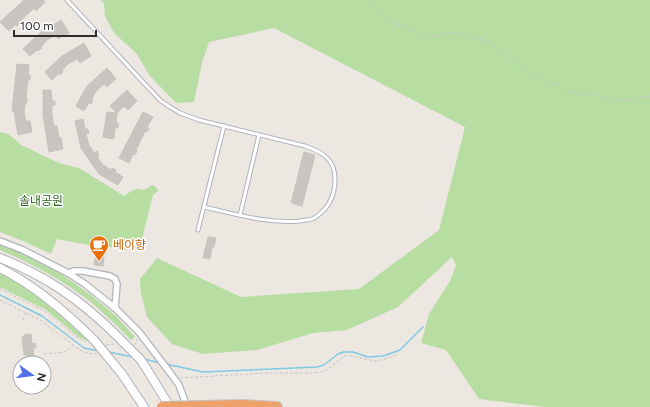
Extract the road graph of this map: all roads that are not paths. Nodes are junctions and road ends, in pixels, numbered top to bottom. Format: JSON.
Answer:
{"nodes":[{"id":1,"x":67,"y":0,"type":"edge"},
{"id":2,"x":224,"y":126,"type":"junction"},
{"id":3,"x":259,"y":135,"type":"junction"},
{"id":4,"x":204,"y":207,"type":"junction"},
{"id":5,"x":240,"y":215,"type":"junction"},
{"id":6,"x":198,"y":230,"type":"dead end"},
{"id":7,"x":0,"y":241,"type":"edge"},
{"id":8,"x":0,"y":258,"type":"edge"},
{"id":9,"x":0,"y":268,"type":"edge"},
{"id":10,"x":68,"y":274,"type":"junction"},
{"id":11,"x":115,"y":308,"type":"junction"},
{"id":12,"x":144,"y":407,"type":"edge"},
{"id":13,"x":162,"y":407,"type":"edge"},
{"id":14,"x":170,"y":407,"type":"edge"},
{"id":15,"x":187,"y":407,"type":"edge"},
{"id":16,"x":277,"y":407,"type":"edge"}],
"edges":[{"from":1,"to":2,"type":"lane"},
{"from":2,"to":3,"type":"lane"},
{"from":2,"to":4,"type":"lane"},
{"from":3,"to":5,"type":"lane"},
{"from":3,"to":5,"type":"lane"},
{"from":4,"to":5,"type":"lane"},
{"from":4,"to":6,"type":"lane"},
{"from":7,"to":10,"type":"street"},
{"from":8,"to":14,"type":"main road","bridge":true},
{"from":9,"to":12,"type":"main road","bridge":true},
{"from":10,"to":11,"type":"street"},
{"from":10,"to":11,"type":"street"},
{"from":11,"to":15,"type":"street"},
{"from":13,"to":16,"type":"highway","bridge":true}]}
